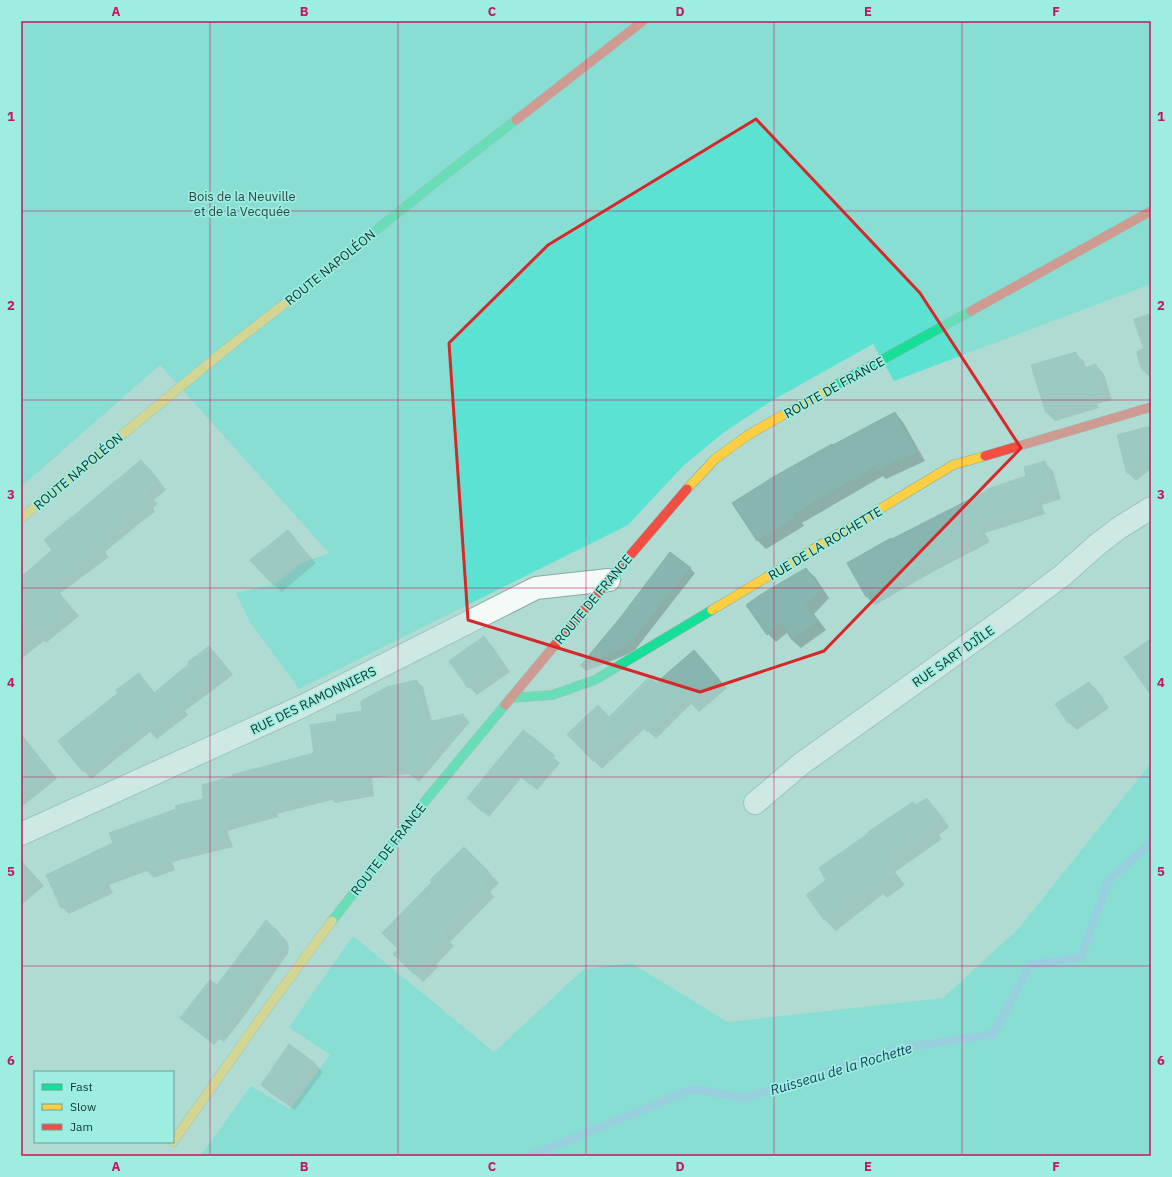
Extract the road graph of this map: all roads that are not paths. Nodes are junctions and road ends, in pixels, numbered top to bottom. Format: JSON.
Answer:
{"nodes":[{"id":1,"x":643,"y":21,"type":"edge"},
{"id":2,"x":1151,"y":211,"type":"edge"},
{"id":3,"x":1151,"y":408,"type":"edge"},
{"id":4,"x":1151,"y":508,"type":"edge"},
{"id":5,"x":21,"y":518,"type":"edge"},
{"id":6,"x":609,"y":580,"type":"junction"},
{"id":7,"x":510,"y":698,"type":"junction"},
{"id":8,"x":755,"y":803,"type":"dead end"},
{"id":9,"x":21,"y":834,"type":"edge"},
{"id":10,"x":174,"y":1141,"type":"edge"},
{"id":11,"x":172,"y":1143,"type":"edge"},
{"id":12,"x":166,"y":1151,"type":"dead end"}],
"edges":[{"from":1,"to":5,"type":"street","name":"ROUTE NAPOLÉON"},
{"from":2,"to":6,"type":"street","name":"ROUTE DE FRANCE"},
{"from":3,"to":7,"type":"street","name":"RUE DE LA ROCHETTE"},
{"from":4,"to":8,"type":"street","name":"RUE SART DJÎLE"},
{"from":6,"to":7,"type":"street","name":"ROUTE DE FRANCE"},
{"from":6,"to":9,"type":"street","name":"RUE DES RAMONNIERS"},
{"from":7,"to":10,"type":"street","name":"ROUTE DE FRANCE"},
{"from":11,"to":12,"type":"street","name":"ROUTE DE FRANCE"}]}
